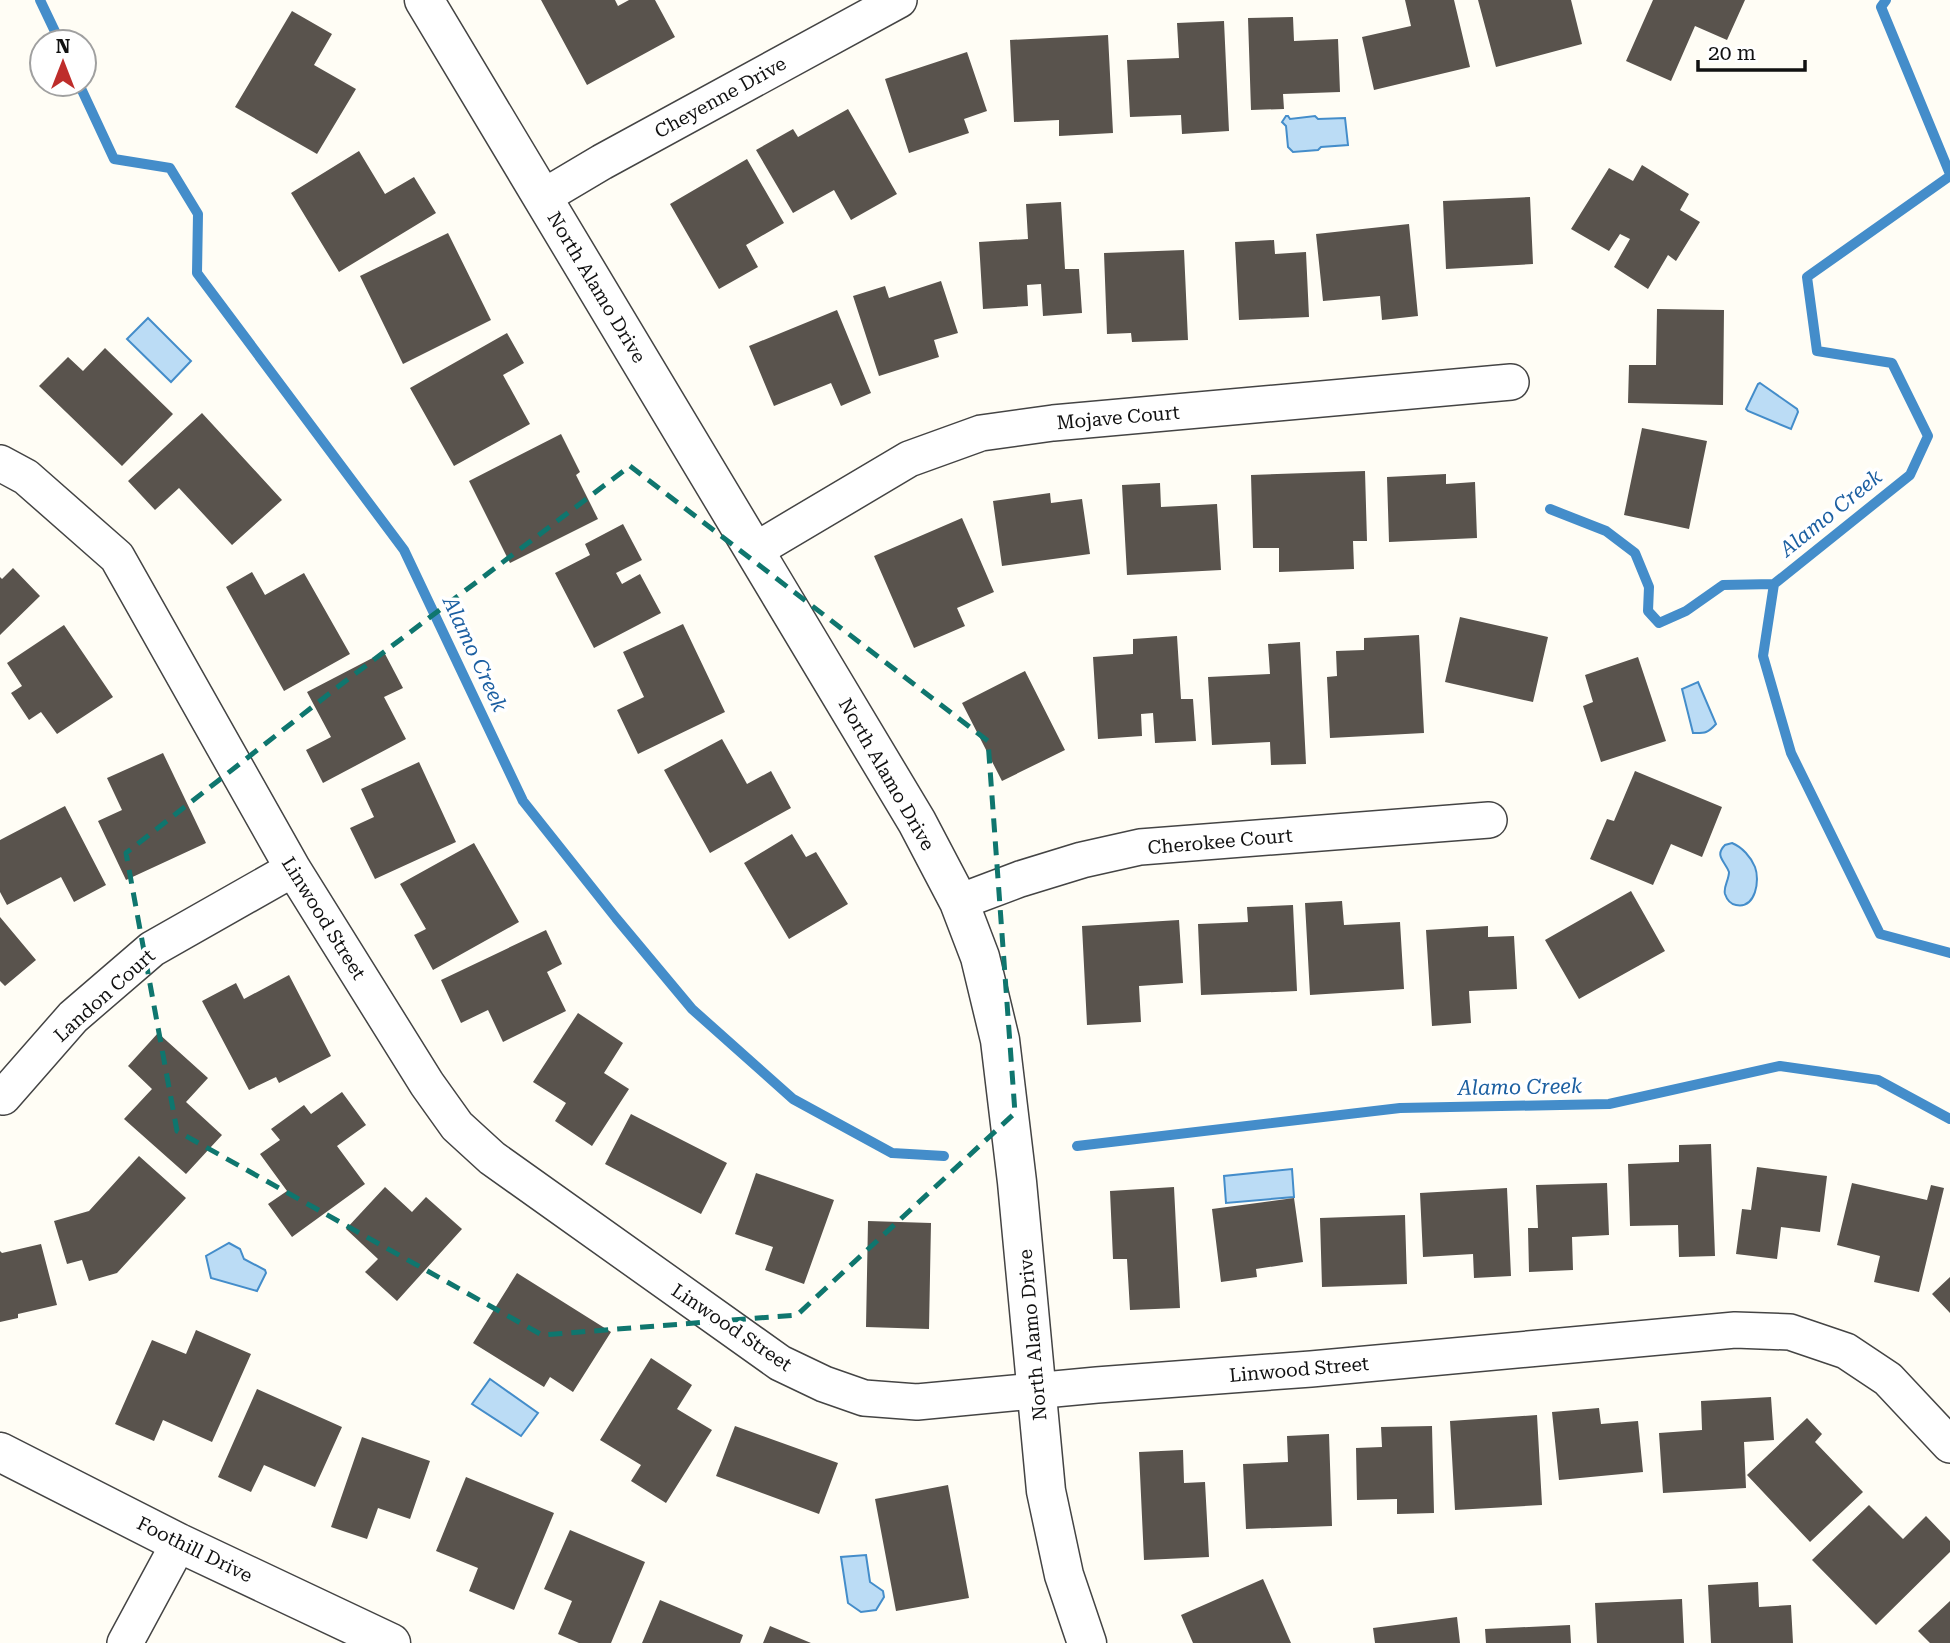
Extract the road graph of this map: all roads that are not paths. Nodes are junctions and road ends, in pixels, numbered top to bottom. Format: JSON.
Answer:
{"nodes":[{"id":1,"x":424,"y":0,"type":"edge"},
{"id":2,"x":899,"y":0,"type":"edge"},
{"id":3,"x":543,"y":197,"type":"junction"},
{"id":4,"x":1511,"y":382,"type":"dead end"},
{"id":5,"x":0,"y":463,"type":"edge"},
{"id":6,"x":754,"y":551,"type":"junction"},
{"id":7,"x":1489,"y":820,"type":"dead end"},
{"id":8,"x":293,"y":869,"type":"junction"},
{"id":9,"x":959,"y":902,"type":"junction"},
{"id":10,"x":3,"y":1097,"type":"dead end"},
{"id":11,"x":1037,"y":1391,"type":"junction"},
{"id":12,"x":1950,"y":1444,"type":"edge"},
{"id":13,"x":0,"y":1452,"type":"edge"},
{"id":14,"x":179,"y":1543,"type":"junction"},
{"id":15,"x":125,"y":1643,"type":"edge"},
{"id":16,"x":391,"y":1643,"type":"edge"},
{"id":17,"x":1087,"y":1643,"type":"edge"}],
"edges":[{"from":1,"to":3,"type":"street","name":"North Alamo Drive"},
{"from":2,"to":3,"type":"street","name":"Cheyenne Drive"},
{"from":3,"to":6,"type":"street","name":"North Alamo Drive"},
{"from":4,"to":6,"type":"street","name":"Mojave Court"},
{"from":5,"to":8,"type":"street","name":"Linwood Street"},
{"from":6,"to":9,"type":"street","name":"North Alamo Drive"},
{"from":7,"to":9,"type":"street","name":"Cherokee Court"},
{"from":8,"to":10,"type":"street","name":"Landon Court"},
{"from":8,"to":11,"type":"street","name":"Linwood Street"},
{"from":9,"to":11,"type":"street","name":"North Alamo Drive"},
{"from":11,"to":12,"type":"street","name":"Linwood Street"},
{"from":11,"to":17,"type":"street","name":"North Alamo Drive"},
{"from":13,"to":14,"type":"street","name":"Foothill Drive"},
{"from":14,"to":15,"type":"street"},
{"from":14,"to":16,"type":"street","name":"Foothill Drive"}]}
